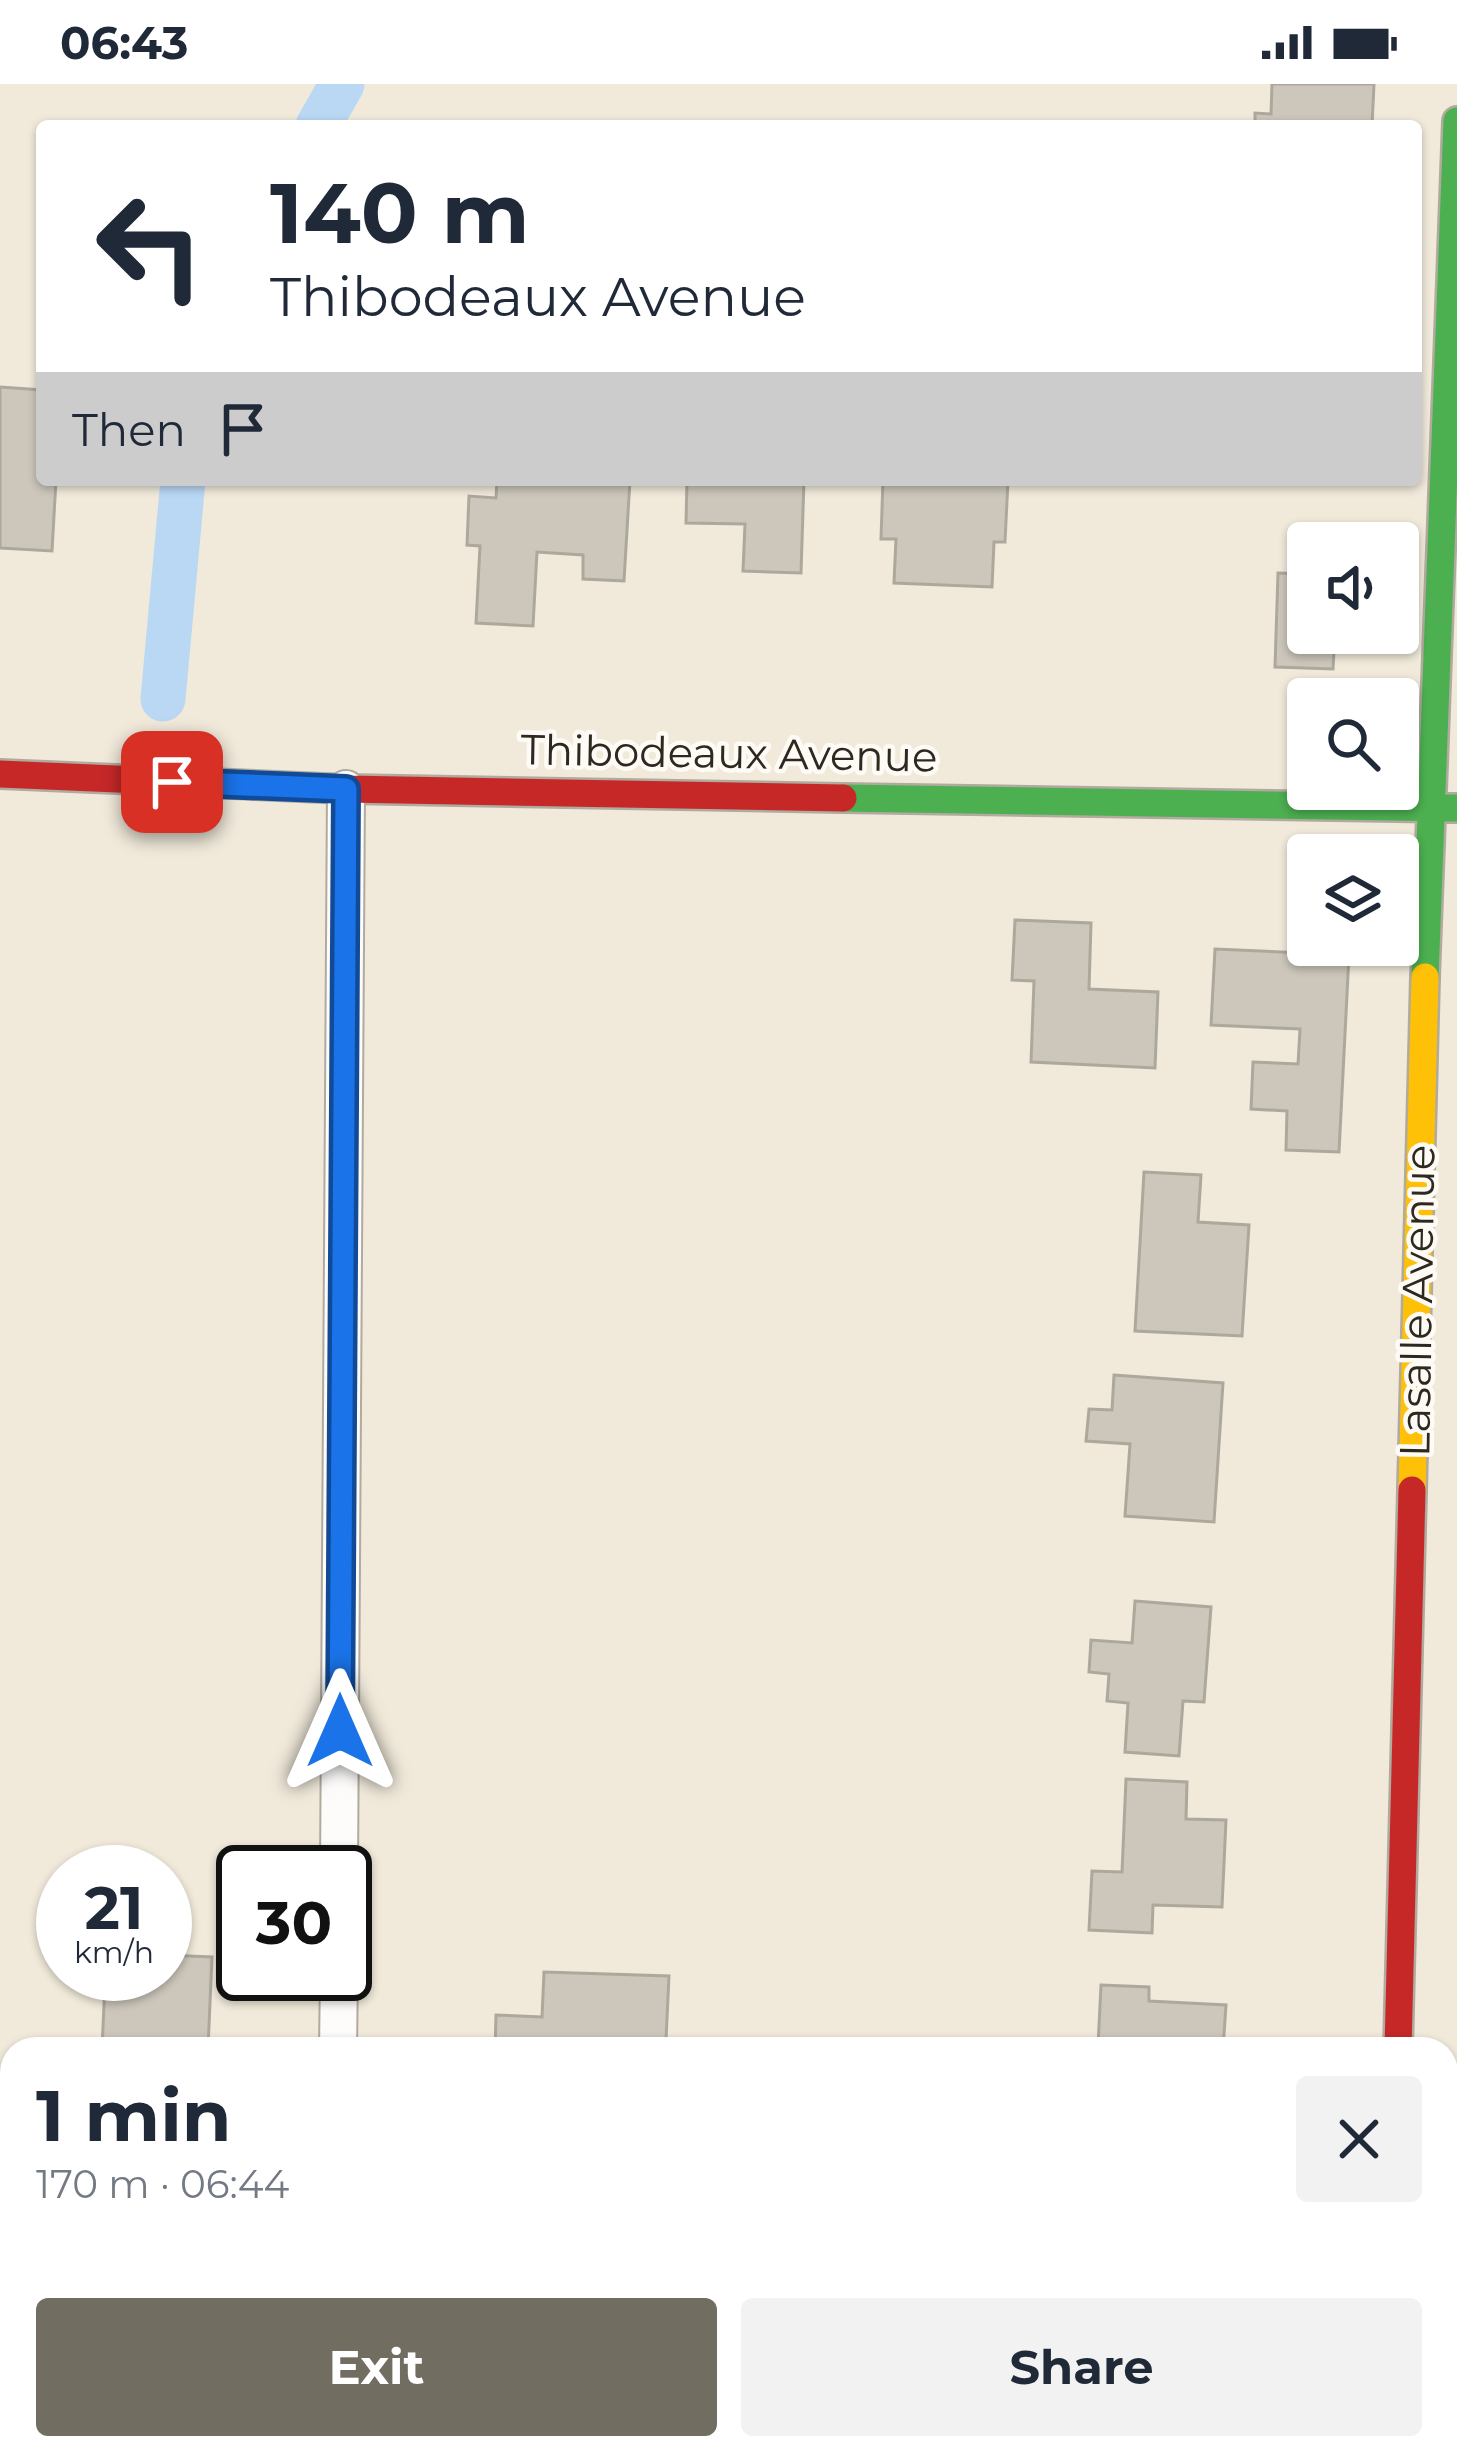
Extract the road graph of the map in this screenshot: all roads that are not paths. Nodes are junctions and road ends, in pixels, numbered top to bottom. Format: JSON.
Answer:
{"nodes":[{"id":1,"x":1457,"y":121,"type":"edge"},
{"id":2,"x":0,"y":774,"type":"edge"},
{"id":3,"x":346,"y":789,"type":"junction"},
{"id":4,"x":1443,"y":807,"type":"edge"},
{"id":5,"x":339,"y":1845,"type":"edge"},
{"id":6,"x":338,"y":2001,"type":"edge"},
{"id":7,"x":338,"y":2037,"type":"edge"},
{"id":8,"x":1398,"y":2037,"type":"edge"}],
"edges":[{"from":1,"to":4,"type":"street","name":"Lasalle Avenue"},
{"from":2,"to":3,"type":"street","name":"Thibodeaux Avenue"},
{"from":3,"to":4,"type":"street","name":"Thibodeaux Avenue"},
{"from":3,"to":5,"type":"street"},
{"from":4,"to":8,"type":"street","name":"Lasalle Avenue"},
{"from":6,"to":7,"type":"street"}]}
